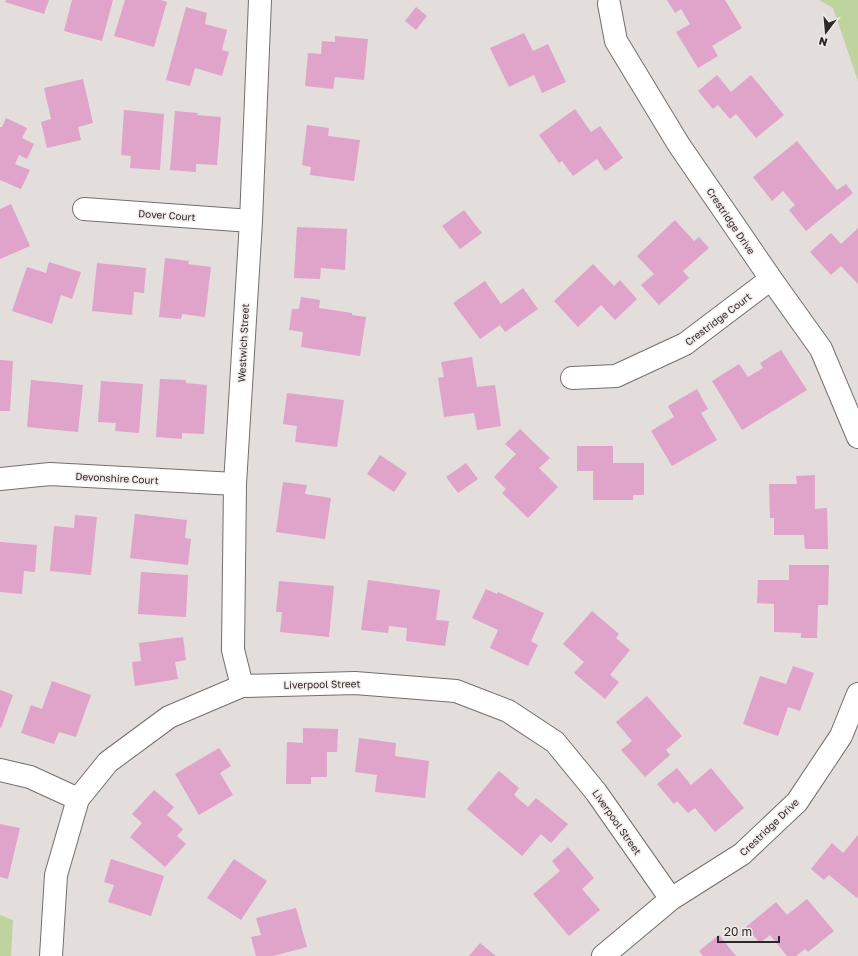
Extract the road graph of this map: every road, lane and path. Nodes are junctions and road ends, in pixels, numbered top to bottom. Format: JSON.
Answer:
{"nodes":[{"id":1,"x":260,"y":0,"type":"edge"},
{"id":2,"x":609,"y":4,"type":"dead end"},
{"id":3,"x":84,"y":209,"type":"dead end"},
{"id":4,"x":251,"y":221,"type":"junction"},
{"id":5,"x":771,"y":279,"type":"junction"},
{"id":6,"x":572,"y":378,"type":"dead end"},
{"id":7,"x":858,"y":436,"type":"edge"},
{"id":8,"x":0,"y":479,"type":"edge"},
{"id":9,"x":235,"y":484,"type":"junction"},
{"id":10,"x":242,"y":686,"type":"junction"},
{"id":11,"x":858,"y":694,"type":"edge"},
{"id":12,"x":0,"y":770,"type":"edge"},
{"id":13,"x":78,"y":799,"type":"junction"},
{"id":14,"x":671,"y":900,"type":"junction"},
{"id":15,"x":56,"y":956,"type":"edge"},
{"id":16,"x":603,"y":956,"type":"edge"}],
"edges":[{"from":1,"to":4,"type":"street","name":"Westwich Street"},
{"from":2,"to":5,"type":"street","name":"Crestridge Drive"},
{"from":3,"to":4,"type":"street","name":"Dover Court"},
{"from":4,"to":9,"type":"street","name":"Westwich Street"},
{"from":5,"to":6,"type":"street","name":"Crestridge Court"},
{"from":5,"to":7,"type":"street","name":"Crestridge Drive"},
{"from":8,"to":9,"type":"street","name":"Devonshire Court"},
{"from":9,"to":10,"type":"street","name":"Westwich Street"},
{"from":10,"to":13,"type":"street","name":"Liverpool Street"},
{"from":10,"to":14,"type":"street","name":"Liverpool Street"},
{"from":11,"to":14,"type":"street","name":"Crestridge Drive"},
{"from":12,"to":13,"type":"street"},
{"from":13,"to":15,"type":"street","name":"Liverpool Street"},
{"from":14,"to":16,"type":"street","name":"Crestridge Drive"}]}
